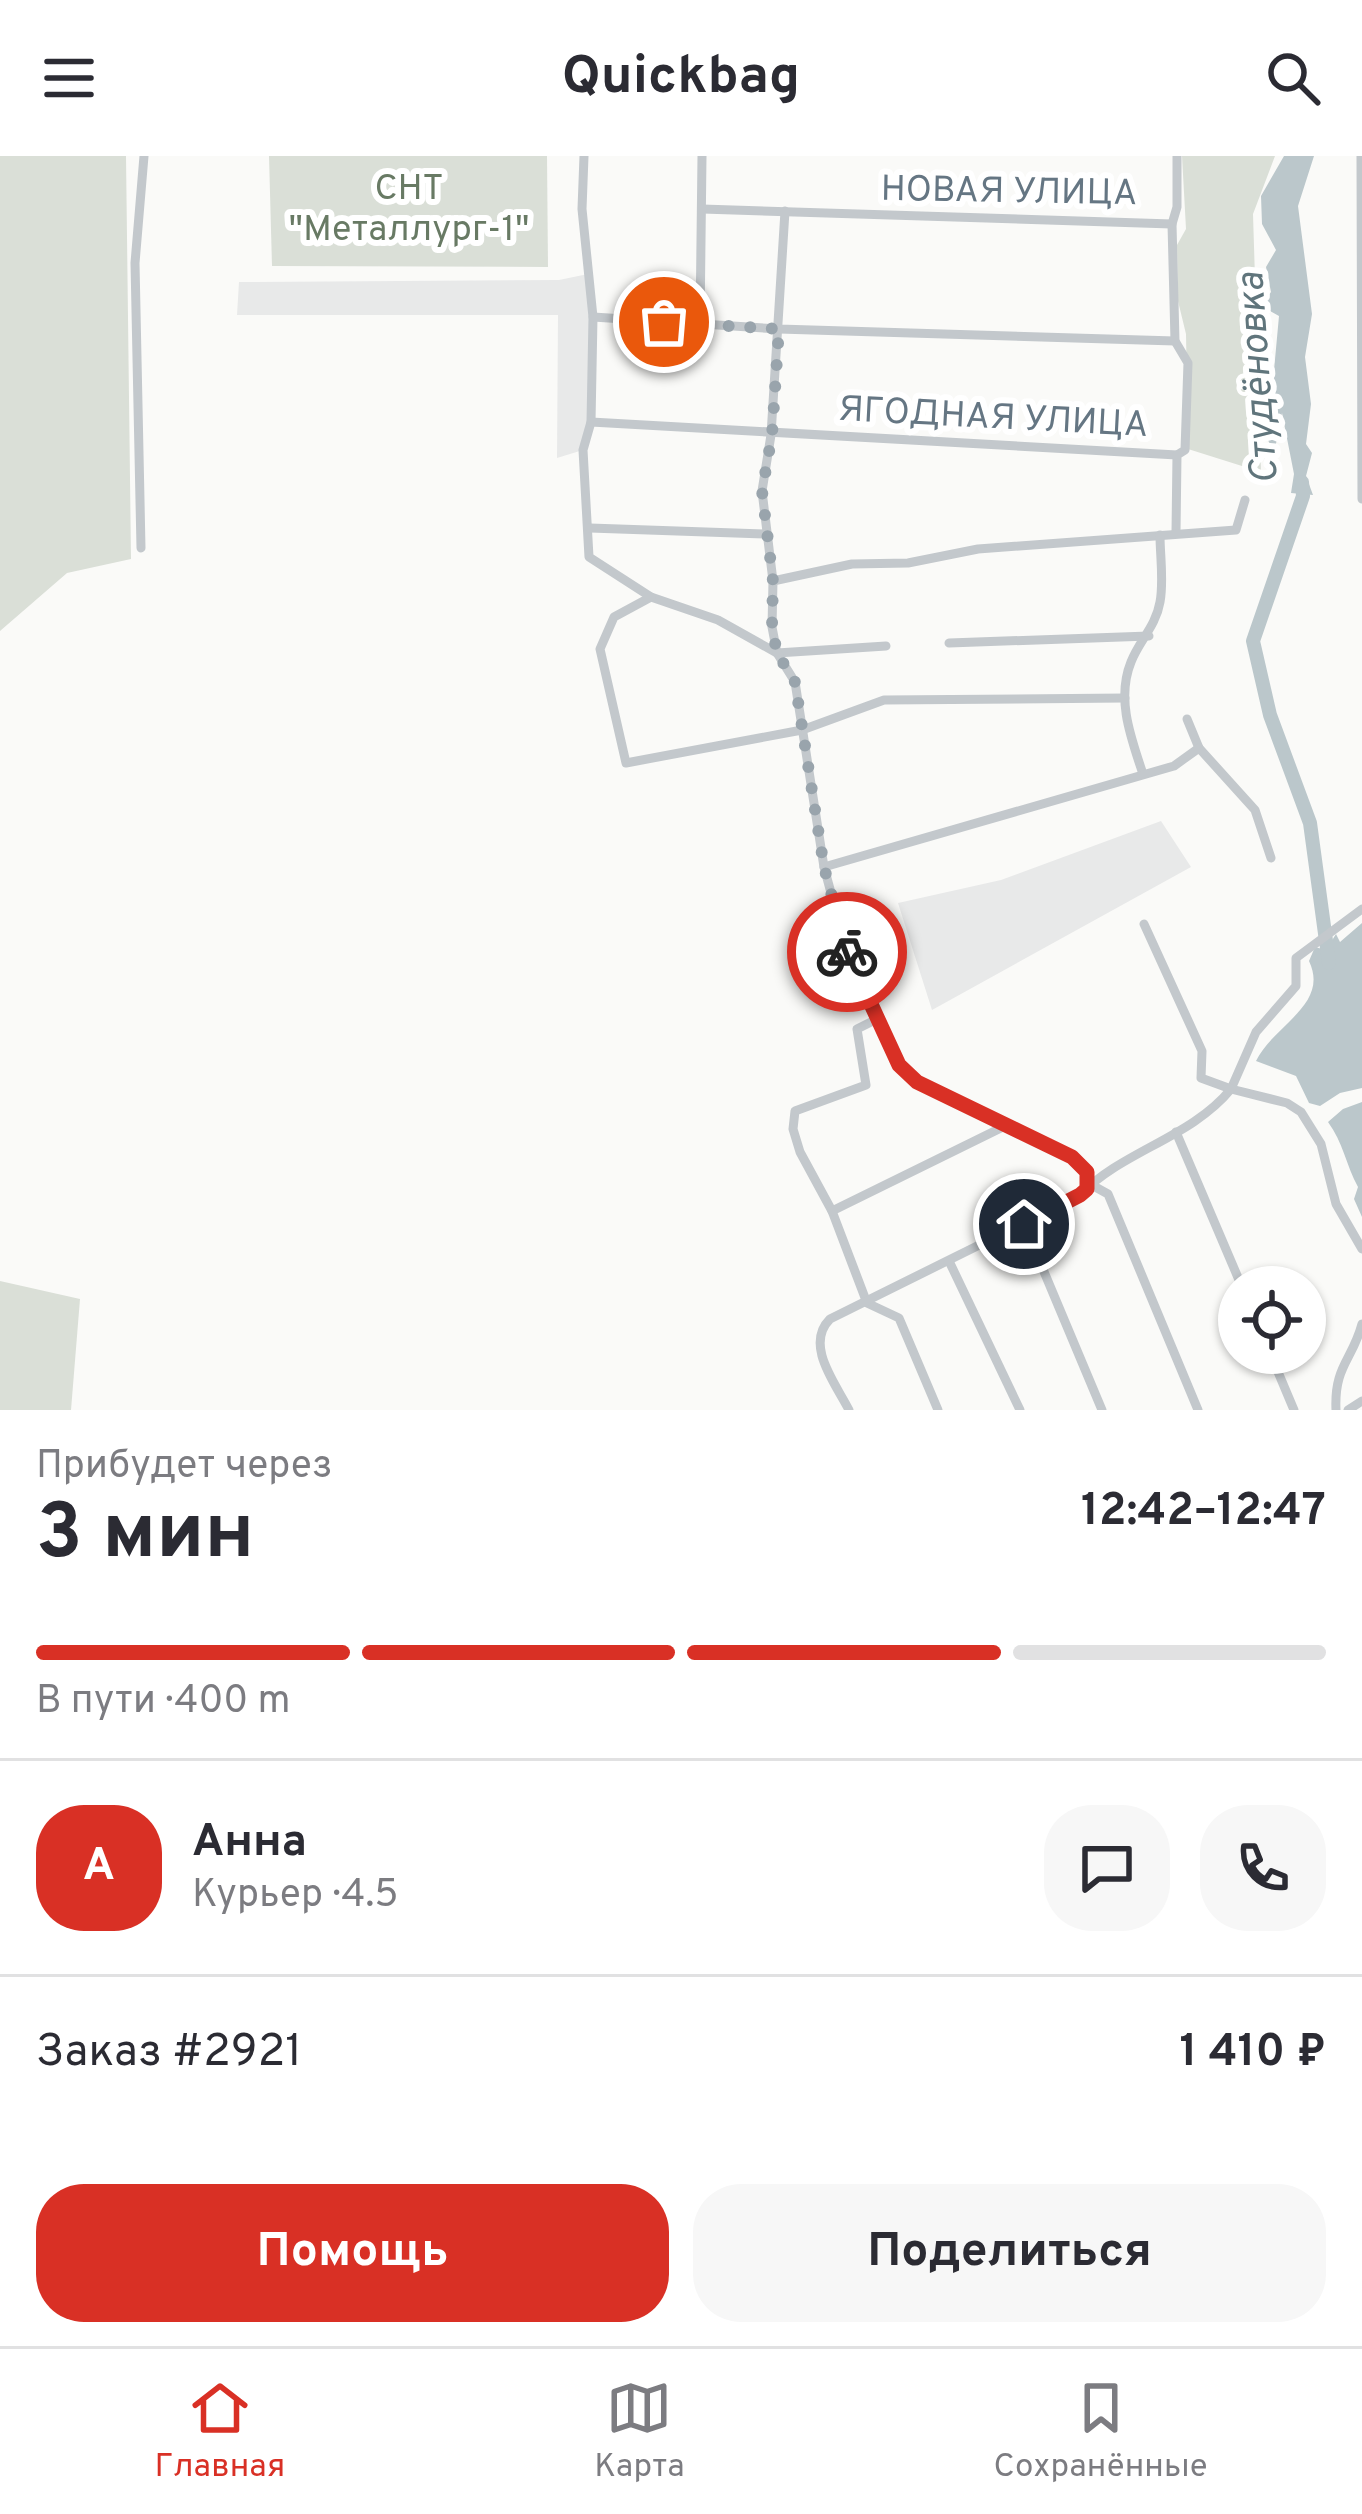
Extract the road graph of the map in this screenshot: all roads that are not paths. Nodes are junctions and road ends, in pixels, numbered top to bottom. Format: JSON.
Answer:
{"nodes":[{"id":1,"x":144,"y":156,"type":"edge"},
{"id":2,"x":584,"y":156,"type":"edge"},
{"id":3,"x":702,"y":156,"type":"edge"},
{"id":4,"x":1177,"y":156,"type":"edge"},
{"id":5,"x":1361,"y":156,"type":"edge"},
{"id":6,"x":702,"y":208,"type":"junction"},
{"id":7,"x":784,"y":211,"type":"junction"},
{"id":8,"x":1172,"y":224,"type":"junction"},
{"id":9,"x":1361,"y":229,"type":"edge"},
{"id":10,"x":593,"y":317,"type":"junction"},
{"id":11,"x":700,"y":326,"type":"junction"},
{"id":12,"x":779,"y":329,"type":"junction"},
{"id":13,"x":1175,"y":341,"type":"junction"},
{"id":14,"x":591,"y":422,"type":"junction"},
{"id":15,"x":772,"y":435,"type":"junction"},
{"id":16,"x":1177,"y":455,"type":"junction"},
{"id":17,"x":1362,"y":499,"type":"edge"},
{"id":18,"x":1245,"y":500,"type":"dead end"},
{"id":19,"x":590,"y":528,"type":"junction"},
{"id":20,"x":1176,"y":532,"type":"junction"},
{"id":21,"x":764,"y":534,"type":"junction"},
{"id":22,"x":1160,"y":535,"type":"junction"},
{"id":23,"x":141,"y":548,"type":"dead end"},
{"id":24,"x":773,"y":581,"type":"junction"},
{"id":25,"x":651,"y":597,"type":"junction"},
{"id":26,"x":1149,"y":636,"type":"junction"},
{"id":27,"x":949,"y":643,"type":"dead end"},
{"id":28,"x":886,"y":646,"type":"dead end"},
{"id":29,"x":777,"y":653,"type":"junction"},
{"id":30,"x":1125,"y":698,"type":"junction"},
{"id":31,"x":1187,"y":718,"type":"dead end"},
{"id":32,"x":802,"y":730,"type":"junction"},
{"id":33,"x":1199,"y":748,"type":"junction"},
{"id":34,"x":1143,"y":774,"type":"junction"},
{"id":35,"x":1271,"y":858,"type":"dead end"},
{"id":36,"x":824,"y":867,"type":"junction"},
{"id":37,"x":1362,"y":909,"type":"edge"},
{"id":38,"x":1144,"y":925,"type":"dead end"},
{"id":39,"x":875,"y":1019,"type":"junction"},
{"id":40,"x":1231,"y":1089,"type":"junction"},
{"id":41,"x":1007,"y":1125,"type":"junction"},
{"id":42,"x":1176,"y":1132,"type":"junction"},
{"id":43,"x":1088,"y":1183,"type":"junction"},
{"id":44,"x":832,"y":1210,"type":"junction"},
{"id":45,"x":1024,"y":1224,"type":"junction"},
{"id":46,"x":1362,"y":1249,"type":"edge"},
{"id":47,"x":950,"y":1261,"type":"junction"},
{"id":48,"x":1233,"y":1266,"type":"edge"},
{"id":49,"x":867,"y":1303,"type":"junction"},
{"id":50,"x":1362,"y":1324,"type":"edge"},
{"id":51,"x":1279,"y":1374,"type":"edge"},
{"id":52,"x":1362,"y":1401,"type":"edge"},
{"id":53,"x":850,"y":1410,"type":"edge"},
{"id":54,"x":938,"y":1410,"type":"edge"},
{"id":55,"x":1020,"y":1410,"type":"edge"},
{"id":56,"x":1102,"y":1410,"type":"edge"},
{"id":57,"x":1198,"y":1410,"type":"edge"},
{"id":58,"x":1294,"y":1410,"type":"edge"},
{"id":59,"x":1336,"y":1410,"type":"edge"},
{"id":60,"x":1348,"y":1410,"type":"edge"}],
"edges":[{"from":1,"to":23,"type":"street"},
{"from":2,"to":10,"type":"street"},
{"from":3,"to":6,"type":"street"},
{"from":4,"to":8,"type":"street"},
{"from":5,"to":9,"type":"street"},
{"from":6,"to":7,"type":"street","name":"НОВАЯ УЛИЦА"},
{"from":6,"to":11,"type":"street"},
{"from":7,"to":8,"type":"street","name":"НОВАЯ УЛИЦА"},
{"from":7,"to":12,"type":"street"},
{"from":8,"to":13,"type":"street"},
{"from":9,"to":17,"type":"street"},
{"from":10,"to":11,"type":"street"},
{"from":10,"to":14,"type":"street"},
{"from":11,"to":12,"type":"street"},
{"from":12,"to":13,"type":"street"},
{"from":12,"to":15,"type":"street"},
{"from":13,"to":16,"type":"street"},
{"from":14,"to":15,"type":"street","name":"ЯГОДНАЯ УЛИЦА"},
{"from":14,"to":19,"type":"street"},
{"from":15,"to":16,"type":"street","name":"ЯГОДНАЯ УЛИЦА"},
{"from":15,"to":21,"type":"street"},
{"from":16,"to":20,"type":"street"},
{"from":18,"to":20,"type":"street"},
{"from":19,"to":21,"type":"street"},
{"from":19,"to":25,"type":"street"},
{"from":20,"to":22,"type":"street"},
{"from":21,"to":24,"type":"street"},
{"from":22,"to":24,"type":"street"},
{"from":22,"to":26,"type":"street"},
{"from":24,"to":29,"type":"street"},
{"from":25,"to":29,"type":"street"},
{"from":25,"to":32,"type":"street"},
{"from":26,"to":27,"type":"street"},
{"from":26,"to":30,"type":"street"},
{"from":28,"to":29,"type":"street"},
{"from":29,"to":32,"type":"street"},
{"from":30,"to":32,"type":"street"},
{"from":30,"to":34,"type":"street"},
{"from":31,"to":33,"type":"street"},
{"from":32,"to":36,"type":"street"},
{"from":33,"to":34,"type":"street"},
{"from":33,"to":35,"type":"street"},
{"from":34,"to":36,"type":"street"},
{"from":36,"to":39,"type":"street"},
{"from":37,"to":40,"type":"street"},
{"from":38,"to":40,"type":"street"},
{"from":39,"to":41,"type":"street"},
{"from":39,"to":44,"type":"street"},
{"from":40,"to":42,"type":"street"},
{"from":40,"to":46,"type":"street"},
{"from":41,"to":43,"type":"street"},
{"from":41,"to":44,"type":"street"},
{"from":42,"to":43,"type":"street"},
{"from":42,"to":48,"type":"street"},
{"from":43,"to":45,"type":"street"},
{"from":43,"to":57,"type":"street"},
{"from":44,"to":49,"type":"street"},
{"from":45,"to":47,"type":"street"},
{"from":45,"to":56,"type":"street"},
{"from":47,"to":49,"type":"street"},
{"from":47,"to":55,"type":"street"},
{"from":49,"to":53,"type":"street"},
{"from":49,"to":54,"type":"street"},
{"from":50,"to":59,"type":"street"},
{"from":51,"to":58,"type":"street"},
{"from":52,"to":60,"type":"street"}]}
